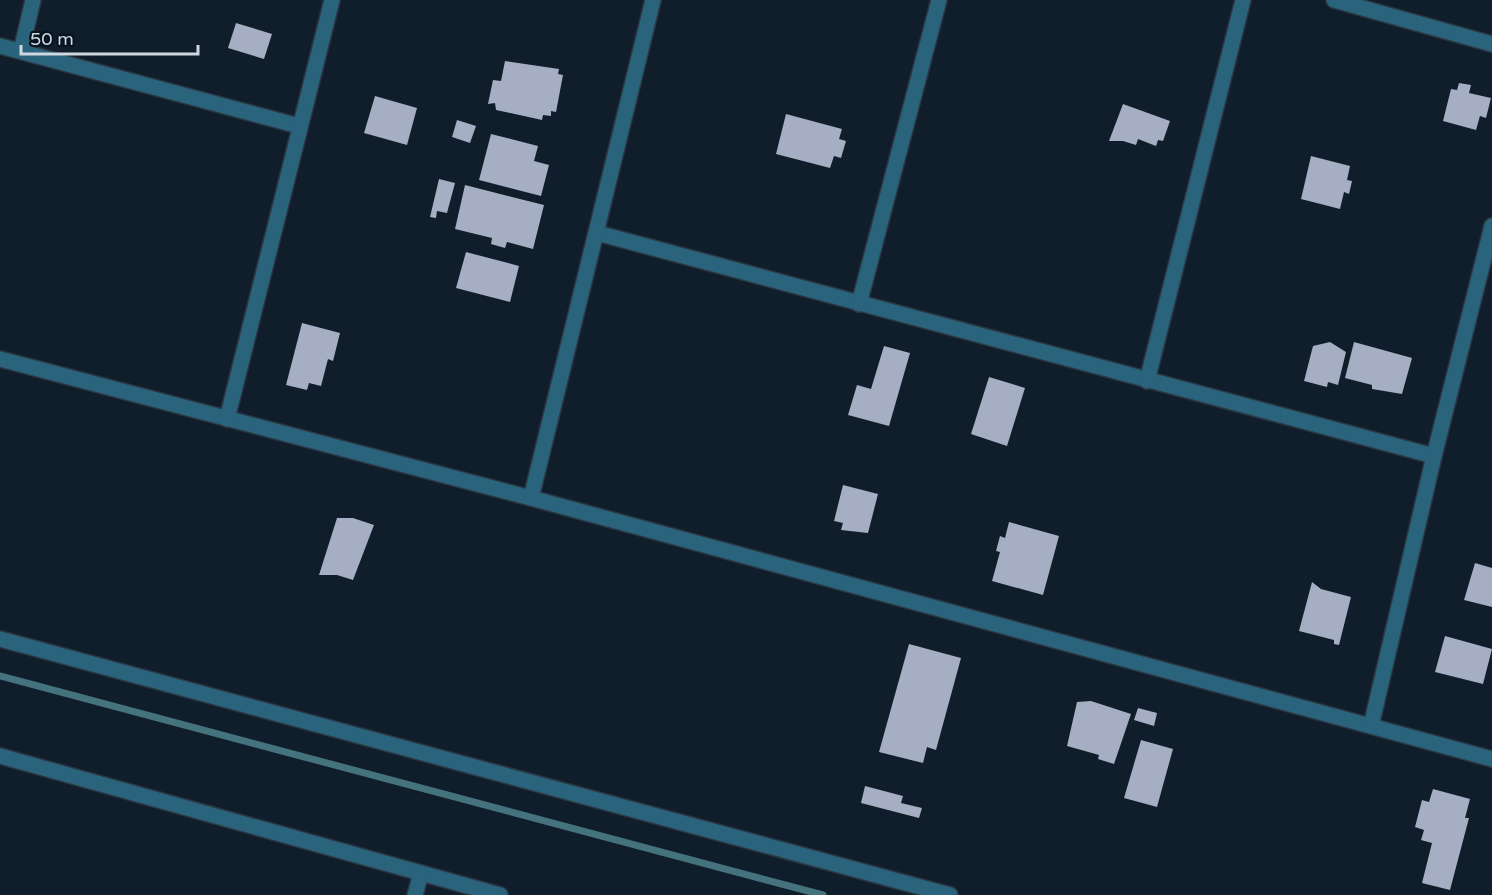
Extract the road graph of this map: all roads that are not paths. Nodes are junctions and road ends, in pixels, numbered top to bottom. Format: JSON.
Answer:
{"nodes":[{"id":1,"x":33,"y":0,"type":"edge"},
{"id":2,"x":332,"y":0,"type":"edge"},
{"id":3,"x":653,"y":0,"type":"edge"},
{"id":4,"x":939,"y":0,"type":"edge"},
{"id":5,"x":1243,"y":0,"type":"edge"},
{"id":6,"x":1334,"y":0,"type":"edge"},
{"id":7,"x":1492,"y":44,"type":"edge"},
{"id":8,"x":0,"y":45,"type":"edge"},
{"id":9,"x":21,"y":51,"type":"junction"},
{"id":10,"x":299,"y":126,"type":"junction"},
{"id":11,"x":1492,"y":226,"type":"edge"},
{"id":12,"x":597,"y":233,"type":"junction"},
{"id":13,"x":859,"y":304,"type":"junction"},
{"id":14,"x":0,"y":359,"type":"edge"},
{"id":15,"x":1147,"y":381,"type":"junction"},
{"id":16,"x":227,"y":419,"type":"junction"},
{"id":17,"x":1434,"y":456,"type":"junction"},
{"id":18,"x":531,"y":498,"type":"junction"},
{"id":19,"x":0,"y":639,"type":"edge"},
{"id":20,"x":1371,"y":726,"type":"junction"},
{"id":21,"x":0,"y":756,"type":"edge"},
{"id":22,"x":1492,"y":759,"type":"edge"},
{"id":23,"x":421,"y":873,"type":"junction"},
{"id":24,"x":415,"y":895,"type":"edge"},
{"id":25,"x":500,"y":895,"type":"edge"},
{"id":26,"x":950,"y":895,"type":"edge"}],
"edges":[{"from":1,"to":9,"type":"street"},
{"from":2,"to":10,"type":"street"},
{"from":3,"to":12,"type":"street"},
{"from":4,"to":13,"type":"street"},
{"from":5,"to":15,"type":"street"},
{"from":6,"to":7,"type":"street"},
{"from":8,"to":9,"type":"street"},
{"from":9,"to":10,"type":"street"},
{"from":10,"to":16,"type":"street"},
{"from":11,"to":17,"type":"street"},
{"from":12,"to":13,"type":"street"},
{"from":12,"to":18,"type":"street"},
{"from":13,"to":15,"type":"street"},
{"from":14,"to":16,"type":"street"},
{"from":15,"to":17,"type":"street"},
{"from":16,"to":18,"type":"street"},
{"from":17,"to":20,"type":"street"},
{"from":18,"to":20,"type":"street"},
{"from":19,"to":26,"type":"street"},
{"from":20,"to":22,"type":"street"},
{"from":21,"to":23,"type":"street"},
{"from":23,"to":24,"type":"street"},
{"from":23,"to":25,"type":"street"}]}
